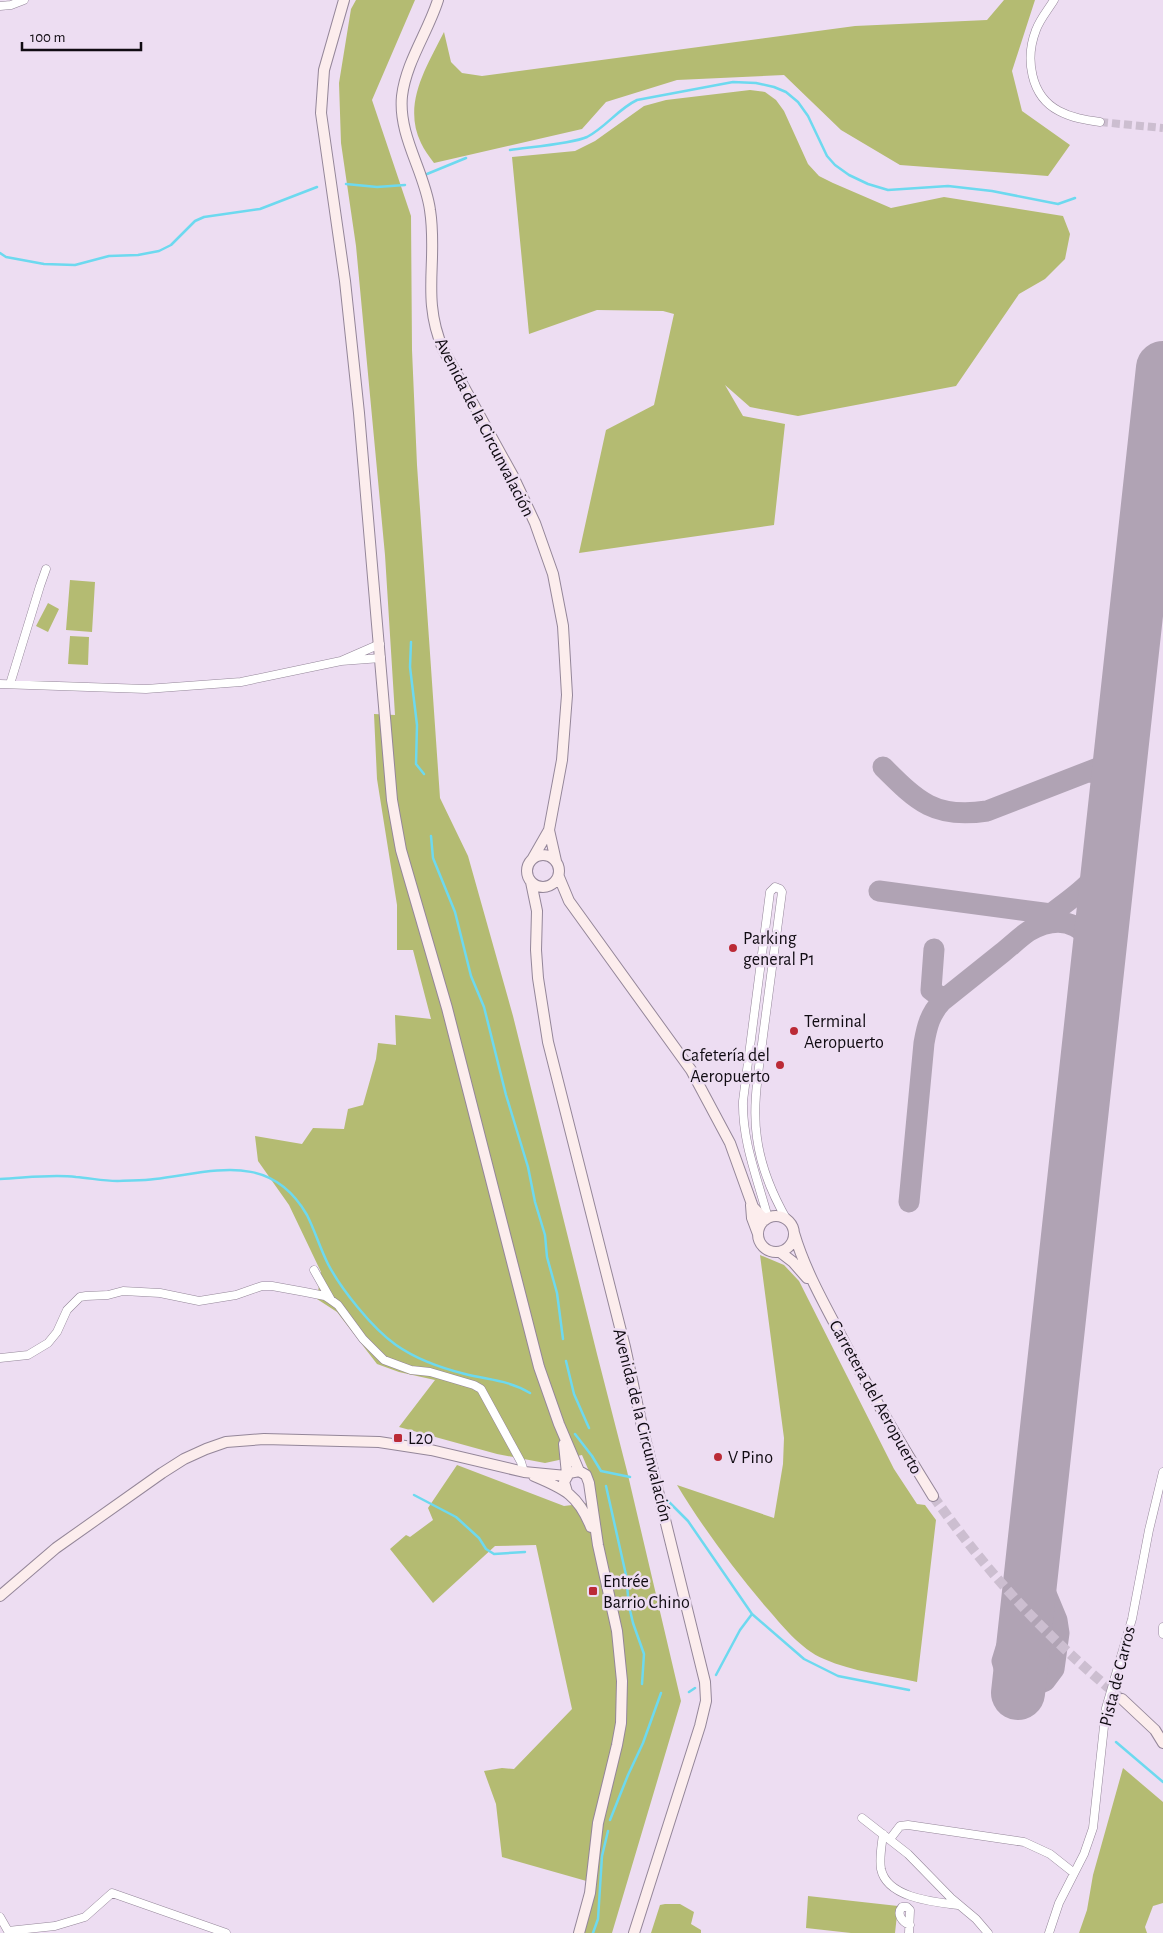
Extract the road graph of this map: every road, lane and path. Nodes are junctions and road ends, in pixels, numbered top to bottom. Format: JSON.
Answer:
{"nodes":[{"id":1,"x":24,"y":0,"type":"edge"},
{"id":2,"x":344,"y":0,"type":"edge"},
{"id":3,"x":438,"y":0,"type":"edge"},
{"id":4,"x":1054,"y":0,"type":"edge"},
{"id":5,"x":0,"y":6,"type":"edge"},
{"id":6,"x":1100,"y":122,"type":"tunnel mouth"},
{"id":7,"x":46,"y":569,"type":"dead end"},
{"id":8,"x":380,"y":644,"type":"junction"},
{"id":9,"x":381,"y":658,"type":"junction"},
{"id":10,"x":341,"y":661,"type":"junction"},
{"id":11,"x":0,"y":684,"type":"edge"},
{"id":12,"x":10,"y":684,"type":"junction"},
{"id":13,"x":549,"y":830,"type":"junction"},
{"id":14,"x":534,"y":858,"type":"junction"},
{"id":15,"x":556,"y":861,"type":"junction"},
{"id":16,"x":558,"y":877,"type":"junction"},
{"id":17,"x":531,"y":882,"type":"junction"},
{"id":18,"x":547,"y":887,"type":"junction"},
{"id":19,"x":569,"y":901,"type":"junction"},
{"id":20,"x":537,"y":911,"type":"junction"},
{"id":21,"x":763,"y":944,"type":"junction"},
{"id":22,"x":775,"y":944,"type":"junction"},
{"id":23,"x":755,"y":1008,"type":"junction"},
{"id":24,"x":766,"y":1010,"type":"junction"},
{"id":25,"x":747,"y":1070,"type":"junction"},
{"id":26,"x":759,"y":1072,"type":"junction"},
{"id":27,"x":751,"y":1201,"type":"junction"},
{"id":28,"x":766,"y":1219,"type":"junction"},
{"id":29,"x":787,"y":1220,"type":"junction"},
{"id":30,"x":794,"y":1233,"type":"junction"},
{"id":31,"x":758,"y":1234,"type":"junction"},
{"id":32,"x":780,"y":1252,"type":"junction"},
{"id":33,"x":314,"y":1270,"type":"dead end"},
{"id":34,"x":821,"y":1297,"type":"junction"},
{"id":35,"x":331,"y":1300,"type":"junction"},
{"id":36,"x":0,"y":1358,"type":"edge"},
{"id":37,"x":560,"y":1426,"type":"junction"},
{"id":38,"x":579,"y":1471,"type":"junction"},
{"id":39,"x":524,"y":1472,"type":"junction"},
{"id":40,"x":1163,"y":1472,"type":"edge"},
{"id":41,"x":566,"y":1475,"type":"junction"},
{"id":42,"x":588,"y":1487,"type":"junction"},
{"id":43,"x":569,"y":1493,"type":"junction"},
{"id":44,"x":932,"y":1496,"type":"tunnel mouth"},
{"id":45,"x":598,"y":1545,"type":"junction"},
{"id":46,"x":0,"y":1596,"type":"edge"},
{"id":47,"x":1163,"y":1627,"type":"edge"},
{"id":48,"x":1163,"y":1634,"type":"edge"},
{"id":49,"x":1122,"y":1699,"type":"tunnel mouth"},
{"id":50,"x":1159,"y":1732,"type":"edge"},
{"id":51,"x":1163,"y":1743,"type":"edge"},
{"id":52,"x":862,"y":1818,"type":"dead end"},
{"id":53,"x":886,"y":1836,"type":"junction"},
{"id":54,"x":1074,"y":1873,"type":"junction"},
{"id":55,"x":958,"y":1905,"type":"junction"},
{"id":56,"x":0,"y":1917,"type":"edge"},
{"id":57,"x":226,"y":1933,"type":"edge"},
{"id":58,"x":579,"y":1933,"type":"edge"},
{"id":59,"x":634,"y":1933,"type":"edge"},
{"id":60,"x":988,"y":1933,"type":"edge"},
{"id":61,"x":1049,"y":1933,"type":"edge"}],
"edges":[{"from":1,"to":5,"type":"street"},
{"from":2,"to":8,"type":"main road"},
{"from":3,"to":13,"type":"main road","name":"Avenida de la Circunvalación"},
{"from":4,"to":6,"type":"street"},
{"from":7,"to":12,"type":"street"},
{"from":8,"to":9,"type":"main road"},
{"from":8,"to":10,"type":"street"},
{"from":9,"to":10,"type":"street"},
{"from":9,"to":37,"type":"main road"},
{"from":10,"to":12,"type":"street"},
{"from":11,"to":12,"type":"street"},
{"from":13,"to":14,"type":"main road"},
{"from":13,"to":15,"type":"main road"},
{"from":14,"to":15,"type":"main road"},
{"from":14,"to":17,"type":"main road"},
{"from":15,"to":16,"type":"main road"},
{"from":16,"to":18,"type":"main road"},
{"from":16,"to":19,"type":"main road"},
{"from":17,"to":18,"type":"main road"},
{"from":17,"to":20,"type":"main road"},
{"from":18,"to":19,"type":"main road"},
{"from":18,"to":20,"type":"main road"},
{"from":19,"to":27,"type":"main road"},
{"from":20,"to":59,"type":"main road","name":"Avenida de la Circunvalación"},
{"from":21,"to":22,"type":"street"},
{"from":21,"to":22,"type":"street"},
{"from":21,"to":23,"type":"street"},
{"from":22,"to":24,"type":"street"},
{"from":23,"to":24,"type":"street"},
{"from":23,"to":25,"type":"street"},
{"from":24,"to":26,"type":"street"},
{"from":25,"to":26,"type":"street"},
{"from":25,"to":28,"type":"street"},
{"from":26,"to":29,"type":"street"},
{"from":27,"to":28,"type":"main road"},
{"from":27,"to":31,"type":"main road"},
{"from":28,"to":29,"type":"main road"},
{"from":28,"to":31,"type":"main road"},
{"from":29,"to":30,"type":"main road"},
{"from":30,"to":32,"type":"main road"},
{"from":30,"to":34,"type":"main road","name":"Carretera del Aeropuerto"},
{"from":31,"to":32,"type":"main road"},
{"from":32,"to":34,"type":"main road","name":"Carretera del Aeropuerto"},
{"from":33,"to":35,"type":"street"},
{"from":34,"to":44,"type":"main road","name":"Carretera del Aeropuerto"},
{"from":35,"to":36,"type":"street"},
{"from":35,"to":39,"type":"street"},
{"from":37,"to":38,"type":"main road"},
{"from":37,"to":41,"type":"main road"},
{"from":38,"to":41,"type":"main road"},
{"from":38,"to":42,"type":"main road"},
{"from":39,"to":41,"type":"main road"},
{"from":39,"to":43,"type":"main road"},
{"from":39,"to":46,"type":"main road"},
{"from":40,"to":54,"type":"street","name":"Pista de Carros"},
{"from":41,"to":43,"type":"main road"},
{"from":42,"to":43,"type":"main road"},
{"from":42,"to":45,"type":"main road"},
{"from":43,"to":45,"type":"main road"},
{"from":45,"to":58,"type":"main road"},
{"from":47,"to":48,"type":"street"},
{"from":49,"to":50,"type":"main road"},
{"from":50,"to":51,"type":"main road"},
{"from":52,"to":53,"type":"street"},
{"from":53,"to":54,"type":"street"},
{"from":53,"to":55,"type":"street"},
{"from":53,"to":55,"type":"street"},
{"from":54,"to":61,"type":"street","name":"Pista de Carros"},
{"from":55,"to":60,"type":"street"},
{"from":56,"to":57,"type":"street"}]}
